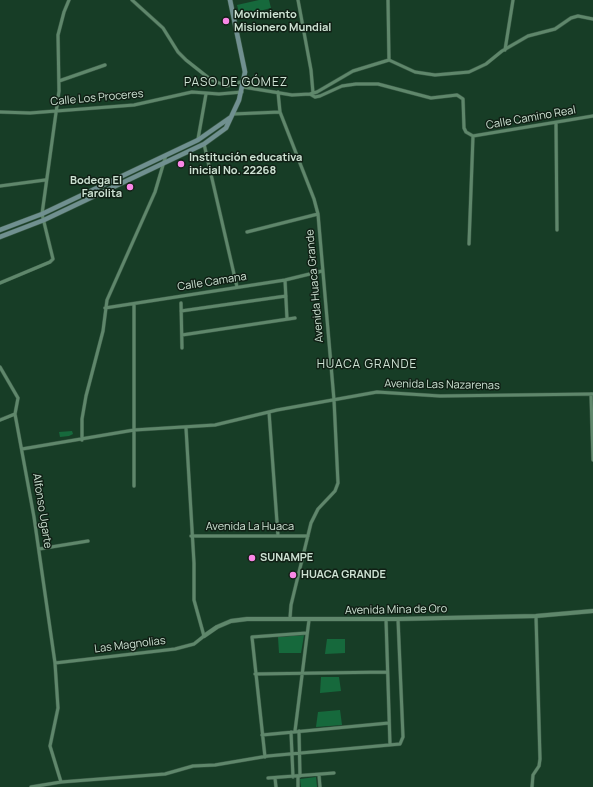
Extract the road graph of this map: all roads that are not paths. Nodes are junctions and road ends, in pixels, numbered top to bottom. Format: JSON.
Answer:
{"nodes":[{"id":1,"x":69,"y":0,"type":"edge"},
{"id":2,"x":132,"y":0,"type":"edge"},
{"id":3,"x":230,"y":0,"type":"edge"},
{"id":4,"x":298,"y":0,"type":"edge"},
{"id":5,"x":388,"y":0,"type":"edge"},
{"id":6,"x":513,"y":0,"type":"edge"},
{"id":7,"x":593,"y":19,"type":"edge"},
{"id":8,"x":505,"y":50,"type":"junction"},
{"id":9,"x":389,"y":60,"type":"junction"},
{"id":10,"x":105,"y":65,"type":"dead end"},
{"id":11,"x":59,"y":81,"type":"junction"},
{"id":12,"x":244,"y":81,"type":"junction"},
{"id":13,"x":243,"y":86,"type":"junction"},
{"id":14,"x":242,"y":92,"type":"junction"},
{"id":15,"x":278,"y":92,"type":"junction"},
{"id":16,"x":312,"y":93,"type":"junction"},
{"id":17,"x":206,"y":94,"type":"junction"},
{"id":18,"x":56,"y":111,"type":"junction"},
{"id":19,"x":0,"y":112,"type":"edge"},
{"id":20,"x":280,"y":112,"type":"junction"},
{"id":21,"x":232,"y":116,"type":"junction"},
{"id":22,"x":593,"y":116,"type":"edge"},
{"id":23,"x":556,"y":124,"type":"junction"},
{"id":24,"x":473,"y":136,"type":"junction"},
{"id":25,"x":198,"y":140,"type":"junction"},
{"id":26,"x":204,"y":144,"type":"junction"},
{"id":27,"x":166,"y":155,"type":"junction"},
{"id":28,"x":165,"y":162,"type":"junction"},
{"id":29,"x":45,"y":180,"type":"junction"},
{"id":30,"x":0,"y":186,"type":"edge"},
{"id":31,"x":42,"y":214,"type":"junction"},
{"id":32,"x":318,"y":214,"type":"junction"},
{"id":33,"x":44,"y":220,"type":"junction"},
{"id":34,"x":0,"y":230,"type":"edge"},
{"id":35,"x":557,"y":230,"type":"dead end"},
{"id":36,"x":247,"y":232,"type":"dead end"},
{"id":37,"x":0,"y":237,"type":"edge"},
{"id":38,"x":469,"y":244,"type":"dead end"},
{"id":39,"x":322,"y":270,"type":"junction"},
{"id":40,"x":285,"y":280,"type":"junction"},
{"id":41,"x":0,"y":283,"type":"edge"},
{"id":42,"x":237,"y":288,"type":"junction"},
{"id":43,"x":286,"y":296,"type":"junction"},
{"id":44,"x":181,"y":303,"type":"dead end"},
{"id":45,"x":134,"y":304,"type":"junction"},
{"id":46,"x":105,"y":308,"type":"junction"},
{"id":47,"x":181,"y":311,"type":"junction"},
{"id":48,"x":295,"y":318,"type":"dead end"},
{"id":49,"x":287,"y":319,"type":"junction"},
{"id":50,"x":182,"y":335,"type":"junction"},
{"id":51,"x":182,"y":348,"type":"dead end"},
{"id":52,"x":0,"y":367,"type":"edge"},
{"id":53,"x":592,"y":394,"type":"edge"},
{"id":54,"x":334,"y":400,"type":"junction"},
{"id":55,"x":269,"y":412,"type":"junction"},
{"id":56,"x":15,"y":414,"type":"junction"},
{"id":57,"x":0,"y":420,"type":"edge"},
{"id":58,"x":186,"y":428,"type":"junction"},
{"id":59,"x":134,"y":430,"type":"junction"},
{"id":60,"x":82,"y":440,"type":"junction"},
{"id":61,"x":22,"y":449,"type":"junction"},
{"id":62,"x":593,"y":460,"type":"edge"},
{"id":63,"x":134,"y":486,"type":"dead end"},
{"id":64,"x":191,"y":536,"type":"junction"},
{"id":65,"x":278,"y":536,"type":"junction"},
{"id":66,"x":308,"y":536,"type":"junction"},
{"id":67,"x":88,"y":541,"type":"dead end"},
{"id":68,"x":39,"y":549,"type":"junction"},
{"id":69,"x":593,"y":611,"type":"edge"},
{"id":70,"x":536,"y":616,"type":"junction"},
{"id":71,"x":290,"y":618,"type":"junction"},
{"id":72,"x":386,"y":619,"type":"junction"},
{"id":73,"x":398,"y":619,"type":"junction"},
{"id":74,"x":308,"y":620,"type":"junction"},
{"id":75,"x":307,"y":633,"type":"junction"},
{"id":76,"x":204,"y":636,"type":"junction"},
{"id":77,"x":55,"y":663,"type":"junction"},
{"id":78,"x":387,"y":672,"type":"junction"},
{"id":79,"x":256,"y":674,"type":"junction"},
{"id":80,"x":302,"y":674,"type":"junction"},
{"id":81,"x":389,"y":724,"type":"junction"},
{"id":82,"x":295,"y":731,"type":"junction"},
{"id":83,"x":262,"y":734,"type":"junction"},
{"id":84,"x":390,"y":745,"type":"junction"},
{"id":85,"x":300,"y":753,"type":"junction"},
{"id":86,"x":293,"y":754,"type":"junction"},
{"id":87,"x":265,"y":757,"type":"junction"},
{"id":88,"x":334,"y":773,"type":"dead end"},
{"id":89,"x":319,"y":775,"type":"junction"},
{"id":90,"x":299,"y":776,"type":"junction"},
{"id":91,"x":294,"y":777,"type":"junction"},
{"id":92,"x":268,"y":778,"type":"dead end"},
{"id":93,"x":275,"y":778,"type":"junction"},
{"id":94,"x":61,"y":782,"type":"junction"},
{"id":95,"x":31,"y":787,"type":"edge"},
{"id":96,"x":276,"y":787,"type":"edge"},
{"id":97,"x":298,"y":787,"type":"edge"},
{"id":98,"x":320,"y":787,"type":"edge"},
{"id":99,"x":532,"y":787,"type":"edge"}],
"edges":[{"from":1,"to":11,"type":"street"},
{"from":2,"to":12,"type":"street"},
{"from":3,"to":12,"type":"main road"},
{"from":4,"to":16,"type":"street"},
{"from":5,"to":9,"type":"street"},
{"from":6,"to":8,"type":"street"},
{"from":7,"to":8,"type":"street"},
{"from":8,"to":9,"type":"street"},
{"from":9,"to":16,"type":"street"},
{"from":10,"to":11,"type":"street"},
{"from":11,"to":18,"type":"street"},
{"from":12,"to":13,"type":"main road"},
{"from":13,"to":14,"type":"main road"},
{"from":13,"to":15,"type":"street"},
{"from":14,"to":17,"type":"street","name":"Calle Los Proceres"},
{"from":14,"to":21,"type":"main road"},
{"from":15,"to":16,"type":"street"},
{"from":15,"to":20,"type":"street","name":"Avenida Huaca Grande"},
{"from":16,"to":24,"type":"street"},
{"from":17,"to":18,"type":"street","name":"Calle Los Proceres"},
{"from":17,"to":25,"type":"street"},
{"from":18,"to":19,"type":"street","name":"Calle Los Proceres"},
{"from":18,"to":29,"type":"street"},
{"from":20,"to":21,"type":"street"},
{"from":20,"to":32,"type":"street","name":"Avenida Huaca Grande"},
{"from":21,"to":25,"type":"main road"},
{"from":21,"to":26,"type":"main road"},
{"from":22,"to":23,"type":"street","name":"Calle Camino Real"},
{"from":23,"to":24,"type":"street","name":"Calle Camino Real"},
{"from":23,"to":35,"type":"street"},
{"from":24,"to":38,"type":"street"},
{"from":25,"to":27,"type":"main road"},
{"from":26,"to":28,"type":"main road"},
{"from":26,"to":42,"type":"street"},
{"from":27,"to":28,"type":"street"},
{"from":27,"to":31,"type":"main road"},
{"from":28,"to":33,"type":"main road"},
{"from":28,"to":46,"type":"street"},
{"from":29,"to":30,"type":"street"},
{"from":29,"to":31,"type":"street"},
{"from":31,"to":33,"type":"street"},
{"from":31,"to":34,"type":"main road"},
{"from":32,"to":36,"type":"street"},
{"from":32,"to":39,"type":"street","name":"Avenida Huaca Grande"},
{"from":33,"to":37,"type":"main road"},
{"from":33,"to":41,"type":"street"},
{"from":39,"to":40,"type":"street","name":"Calle Camana"},
{"from":39,"to":54,"type":"street","name":"Avenida Huaca Grande"},
{"from":40,"to":42,"type":"street","name":"Calle Camana"},
{"from":40,"to":43,"type":"street"},
{"from":42,"to":45,"type":"street","name":"Calle Camana"},
{"from":43,"to":47,"type":"street"},
{"from":43,"to":49,"type":"street"},
{"from":44,"to":47,"type":"street"},
{"from":45,"to":46,"type":"street","name":"Calle Camana"},
{"from":45,"to":59,"type":"street"},
{"from":46,"to":60,"type":"street"},
{"from":47,"to":50,"type":"street"},
{"from":48,"to":49,"type":"street"},
{"from":49,"to":50,"type":"street"},
{"from":50,"to":51,"type":"street"},
{"from":52,"to":56,"type":"street","name":"Alfonso Ugarte"},
{"from":53,"to":54,"type":"street","name":"Avenida Las Nazarenas"},
{"from":53,"to":62,"type":"street"},
{"from":54,"to":55,"type":"street","name":"Avenida Las Nazarenas"},
{"from":54,"to":66,"type":"street","name":"Avenida Huaca Grande"},
{"from":55,"to":58,"type":"street","name":"Avenida Las Nazarenas"},
{"from":55,"to":65,"type":"street"},
{"from":56,"to":57,"type":"street"},
{"from":56,"to":61,"type":"street","name":"Alfonso Ugarte"},
{"from":58,"to":59,"type":"street","name":"Avenida Las Nazarenas"},
{"from":58,"to":64,"type":"street"},
{"from":59,"to":60,"type":"street","name":"Avenida Las Nazarenas"},
{"from":59,"to":63,"type":"street"},
{"from":60,"to":61,"type":"street","name":"Avenida Las Nazarenas"},
{"from":61,"to":68,"type":"street","name":"Alfonso Ugarte"},
{"from":64,"to":65,"type":"street","name":"Avenida La Huaca"},
{"from":64,"to":76,"type":"street"},
{"from":65,"to":66,"type":"street","name":"Avenida La Huaca"},
{"from":66,"to":71,"type":"street","name":"Avenida Huaca Grande"},
{"from":67,"to":68,"type":"street"},
{"from":68,"to":77,"type":"street","name":"Alfonso Ugarte"},
{"from":69,"to":70,"type":"street","name":"Avenida Mina de Oro"},
{"from":70,"to":73,"type":"street","name":"Avenida Mina de Oro"},
{"from":70,"to":99,"type":"street"},
{"from":71,"to":74,"type":"street","name":"Avenida Mina de Oro"},
{"from":71,"to":76,"type":"street","name":"Avenida Mina de Oro"},
{"from":72,"to":73,"type":"street","name":"Avenida Mina de Oro"},
{"from":72,"to":74,"type":"street","name":"Avenida Mina de Oro"},
{"from":72,"to":78,"type":"street"},
{"from":73,"to":84,"type":"street"},
{"from":74,"to":75,"type":"street"},
{"from":75,"to":79,"type":"street"},
{"from":75,"to":80,"type":"street"},
{"from":76,"to":77,"type":"street","name":"Las Magnolias"},
{"from":77,"to":94,"type":"street","name":"Alfonso Ugarte"},
{"from":78,"to":80,"type":"street"},
{"from":78,"to":81,"type":"street"},
{"from":79,"to":80,"type":"street"},
{"from":79,"to":83,"type":"street"},
{"from":80,"to":82,"type":"street"},
{"from":81,"to":82,"type":"street"},
{"from":81,"to":84,"type":"street"},
{"from":82,"to":83,"type":"street"},
{"from":82,"to":85,"type":"street"},
{"from":82,"to":86,"type":"street"},
{"from":83,"to":87,"type":"street"},
{"from":84,"to":85,"type":"street"},
{"from":85,"to":86,"type":"street"},
{"from":85,"to":90,"type":"street"},
{"from":86,"to":87,"type":"street"},
{"from":86,"to":91,"type":"street"},
{"from":87,"to":94,"type":"street"},
{"from":88,"to":89,"type":"street"},
{"from":89,"to":90,"type":"street"},
{"from":89,"to":98,"type":"street"},
{"from":90,"to":91,"type":"street"},
{"from":90,"to":97,"type":"street"},
{"from":91,"to":93,"type":"street"},
{"from":92,"to":93,"type":"street"},
{"from":93,"to":96,"type":"street"},
{"from":94,"to":95,"type":"street"}]}
